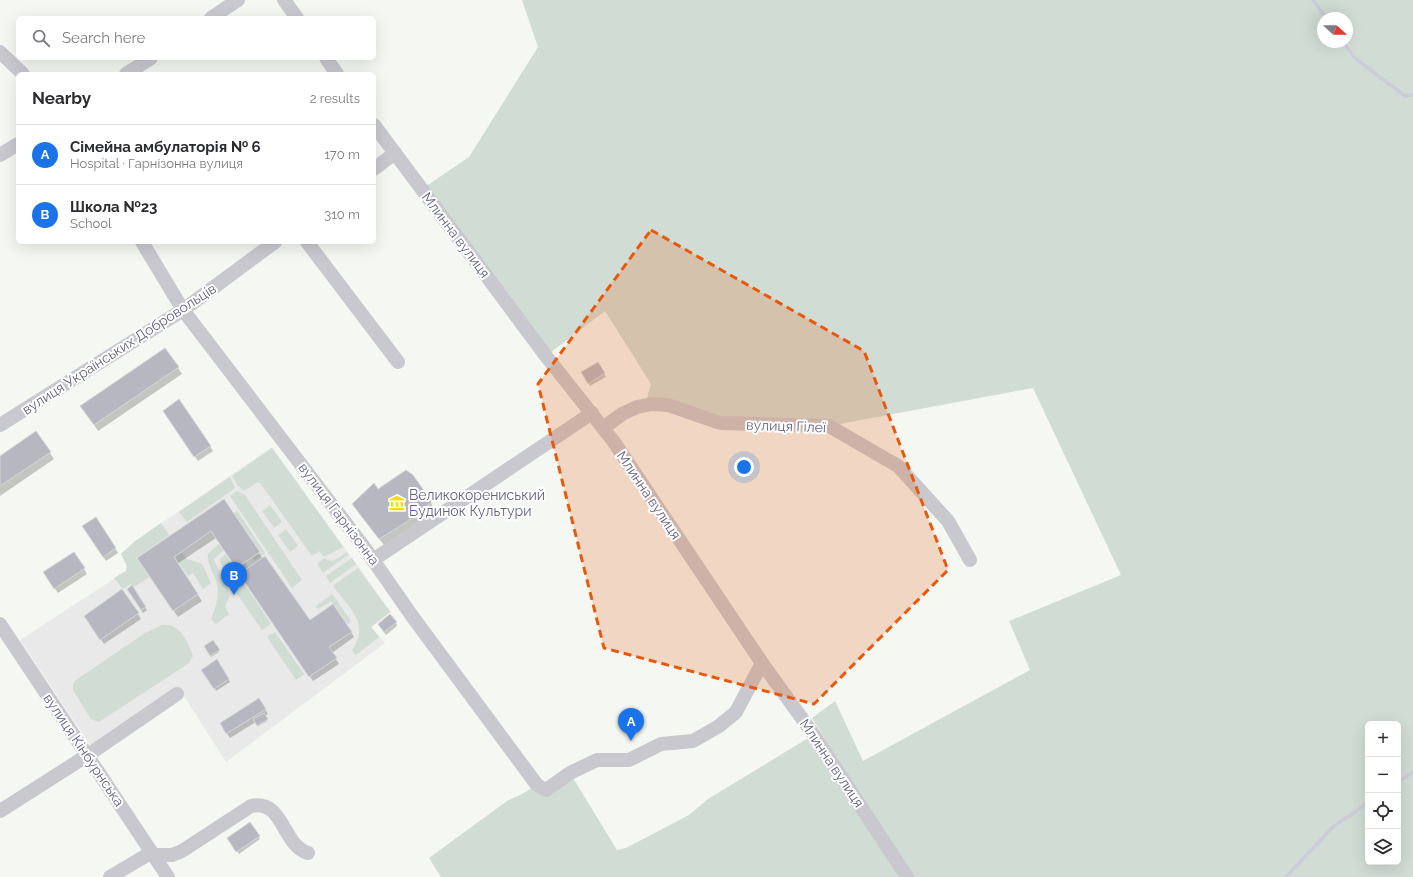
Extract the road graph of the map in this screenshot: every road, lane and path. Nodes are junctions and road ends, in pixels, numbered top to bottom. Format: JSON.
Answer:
{"nodes":[{"id":1,"x":238,"y":0,"type":"edge"},
{"id":2,"x":284,"y":0,"type":"edge"},
{"id":3,"x":214,"y":16,"type":"edge"},
{"id":4,"x":296,"y":16,"type":"edge"},
{"id":5,"x":0,"y":52,"type":"edge"},
{"id":6,"x":148,"y":60,"type":"edge"},
{"id":7,"x":327,"y":60,"type":"edge"},
{"id":8,"x":21,"y":72,"type":"edge"},
{"id":9,"x":129,"y":72,"type":"edge"},
{"id":10,"x":336,"y":72,"type":"edge"},
{"id":11,"x":376,"y":128,"type":"edge"},
{"id":12,"x":16,"y":145,"type":"edge"},
{"id":13,"x":395,"y":153,"type":"junction"},
{"id":14,"x":0,"y":155,"type":"edge"},
{"id":15,"x":376,"y":167,"type":"edge"},
{"id":16,"x":143,"y":244,"type":"edge"},
{"id":17,"x":272,"y":244,"type":"edge"},
{"id":18,"x":309,"y":244,"type":"edge"},
{"id":19,"x":183,"y":310,"type":"junction"},
{"id":20,"x":398,"y":362,"type":"dead end"},
{"id":21,"x":592,"y":413,"type":"junction"},
{"id":22,"x":0,"y":425,"type":"edge"},
{"id":23,"x":603,"y":428,"type":"junction"},
{"id":24,"x":373,"y":560,"type":"junction"},
{"id":25,"x":970,"y":560,"type":"dead end"},
{"id":26,"x":0,"y":624,"type":"edge"},
{"id":27,"x":762,"y":663,"type":"junction"},
{"id":28,"x":177,"y":694,"type":"dead end"},
{"id":29,"x":88,"y":755,"type":"junction"},
{"id":30,"x":0,"y":811,"type":"edge"},
{"id":31,"x":308,"y":853,"type":"dead end"},
{"id":32,"x":153,"y":854,"type":"junction"},
{"id":33,"x":110,"y":877,"type":"edge"},
{"id":34,"x":168,"y":877,"type":"edge"},
{"id":35,"x":907,"y":877,"type":"edge"}],
"edges":[{"from":1,"to":3,"type":"street"},
{"from":2,"to":4,"type":"street"},
{"from":5,"to":8,"type":"street"},
{"from":6,"to":9,"type":"street"},
{"from":7,"to":10,"type":"street"},
{"from":11,"to":13,"type":"street","name":"Млинна вулиця"},
{"from":12,"to":14,"type":"street"},
{"from":13,"to":15,"type":"street"},
{"from":13,"to":21,"type":"street","name":"Млинна вулиця"},
{"from":16,"to":19,"type":"street","name":"вулиця Гарнізонна"},
{"from":17,"to":19,"type":"street","name":"вулиця Українських Добровольців"},
{"from":18,"to":20,"type":"street"},
{"from":19,"to":22,"type":"street","name":"вулиця Українських Добровольців"},
{"from":19,"to":24,"type":"street","name":"вулиця Гарнізонна"},
{"from":21,"to":23,"type":"street","name":"Млинна вулиця"},
{"from":21,"to":24,"type":"street"},
{"from":23,"to":25,"type":"street","name":"вулиця Гілеї"},
{"from":23,"to":27,"type":"street","name":"Млинна вулиця"},
{"from":24,"to":27,"type":"street","name":"вулиця Гарнізонна"},
{"from":26,"to":29,"type":"street","name":"вулиця Кінбурнська"},
{"from":27,"to":35,"type":"street","name":"Млинна вулиця"},
{"from":28,"to":29,"type":"street"},
{"from":29,"to":30,"type":"street"},
{"from":29,"to":32,"type":"street","name":"вулиця Кінбурнська"},
{"from":31,"to":32,"type":"street"},
{"from":32,"to":33,"type":"street"},
{"from":32,"to":34,"type":"street","name":"вулиця Кінбурнська"}]}
